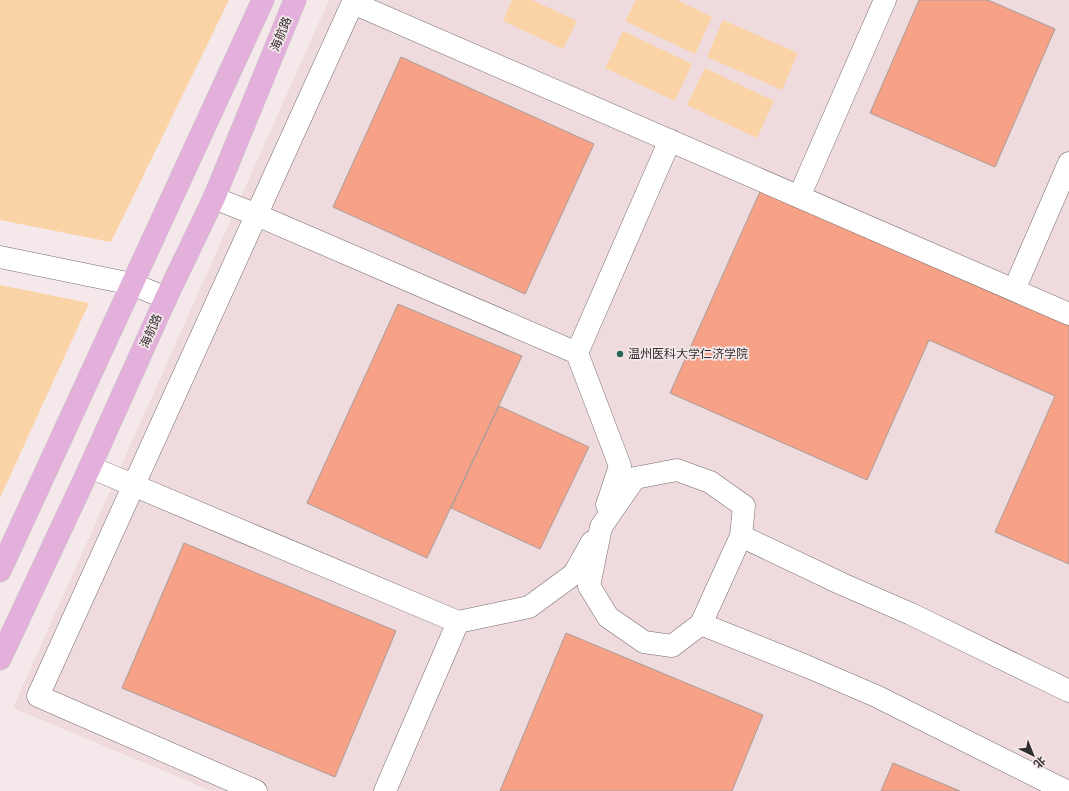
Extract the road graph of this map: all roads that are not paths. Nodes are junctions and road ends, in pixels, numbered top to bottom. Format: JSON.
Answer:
{"nodes":[{"id":1,"x":263,"y":0,"type":"edge"},
{"id":2,"x":295,"y":0,"type":"edge"},
{"id":3,"x":885,"y":0,"type":"edge"},
{"id":4,"x":354,"y":1,"type":"edge"},
{"id":5,"x":670,"y":140,"type":"junction"},
{"id":6,"x":1069,"y":163,"type":"edge"},
{"id":7,"x":799,"y":197,"type":"junction"},
{"id":8,"x":214,"y":198,"type":"junction"},
{"id":9,"x":257,"y":214,"type":"junction"},
{"id":10,"x":0,"y":257,"type":"edge"},
{"id":11,"x":132,"y":284,"type":"junction"},
{"id":12,"x":1014,"y":290,"type":"junction"},
{"id":13,"x":166,"y":298,"type":"junction"},
{"id":14,"x":1069,"y":314,"type":"edge"},
{"id":15,"x":577,"y":353,"type":"junction"},
{"id":16,"x":90,"y":467,"type":"junction"},
{"id":17,"x":134,"y":485,"type":"junction"},
{"id":18,"x":600,"y":527,"type":"junction"},
{"id":19,"x":741,"y":536,"type":"junction"},
{"id":20,"x":0,"y":571,"type":"edge"},
{"id":21,"x":458,"y":622,"type":"junction"},
{"id":22,"x":701,"y":624,"type":"junction"},
{"id":23,"x":0,"y":659,"type":"edge"},
{"id":24,"x":1069,"y":691,"type":"edge"},
{"id":25,"x":256,"y":791,"type":"edge"},
{"id":26,"x":385,"y":791,"type":"edge"},
{"id":27,"x":1066,"y":791,"type":"edge"}],
"edges":[{"from":1,"to":11,"type":"main road"},
{"from":2,"to":8,"type":"main road","name":"海航路"},
{"from":3,"to":7,"type":"street"},
{"from":4,"to":5,"type":"street"},
{"from":4,"to":9,"type":"street"},
{"from":5,"to":7,"type":"street"},
{"from":5,"to":15,"type":"street"},
{"from":6,"to":12,"type":"street"},
{"from":7,"to":12,"type":"street"},
{"from":8,"to":9,"type":"street"},
{"from":8,"to":13,"type":"main road","name":"海航路"},
{"from":9,"to":15,"type":"street"},
{"from":9,"to":17,"type":"street"},
{"from":10,"to":11,"type":"street"},
{"from":11,"to":13,"type":"street"},
{"from":11,"to":20,"type":"main road"},
{"from":12,"to":14,"type":"street"},
{"from":13,"to":16,"type":"main road","name":"海航路"},
{"from":15,"to":18,"type":"street"},
{"from":16,"to":17,"type":"street"},
{"from":16,"to":23,"type":"main road","name":"海航路"},
{"from":17,"to":21,"type":"street"},
{"from":17,"to":25,"type":"street"},
{"from":18,"to":19,"type":"street"},
{"from":18,"to":21,"type":"street"},
{"from":18,"to":22,"type":"street"},
{"from":19,"to":22,"type":"street"},
{"from":19,"to":24,"type":"street"},
{"from":21,"to":26,"type":"street"},
{"from":22,"to":27,"type":"street"}]}
